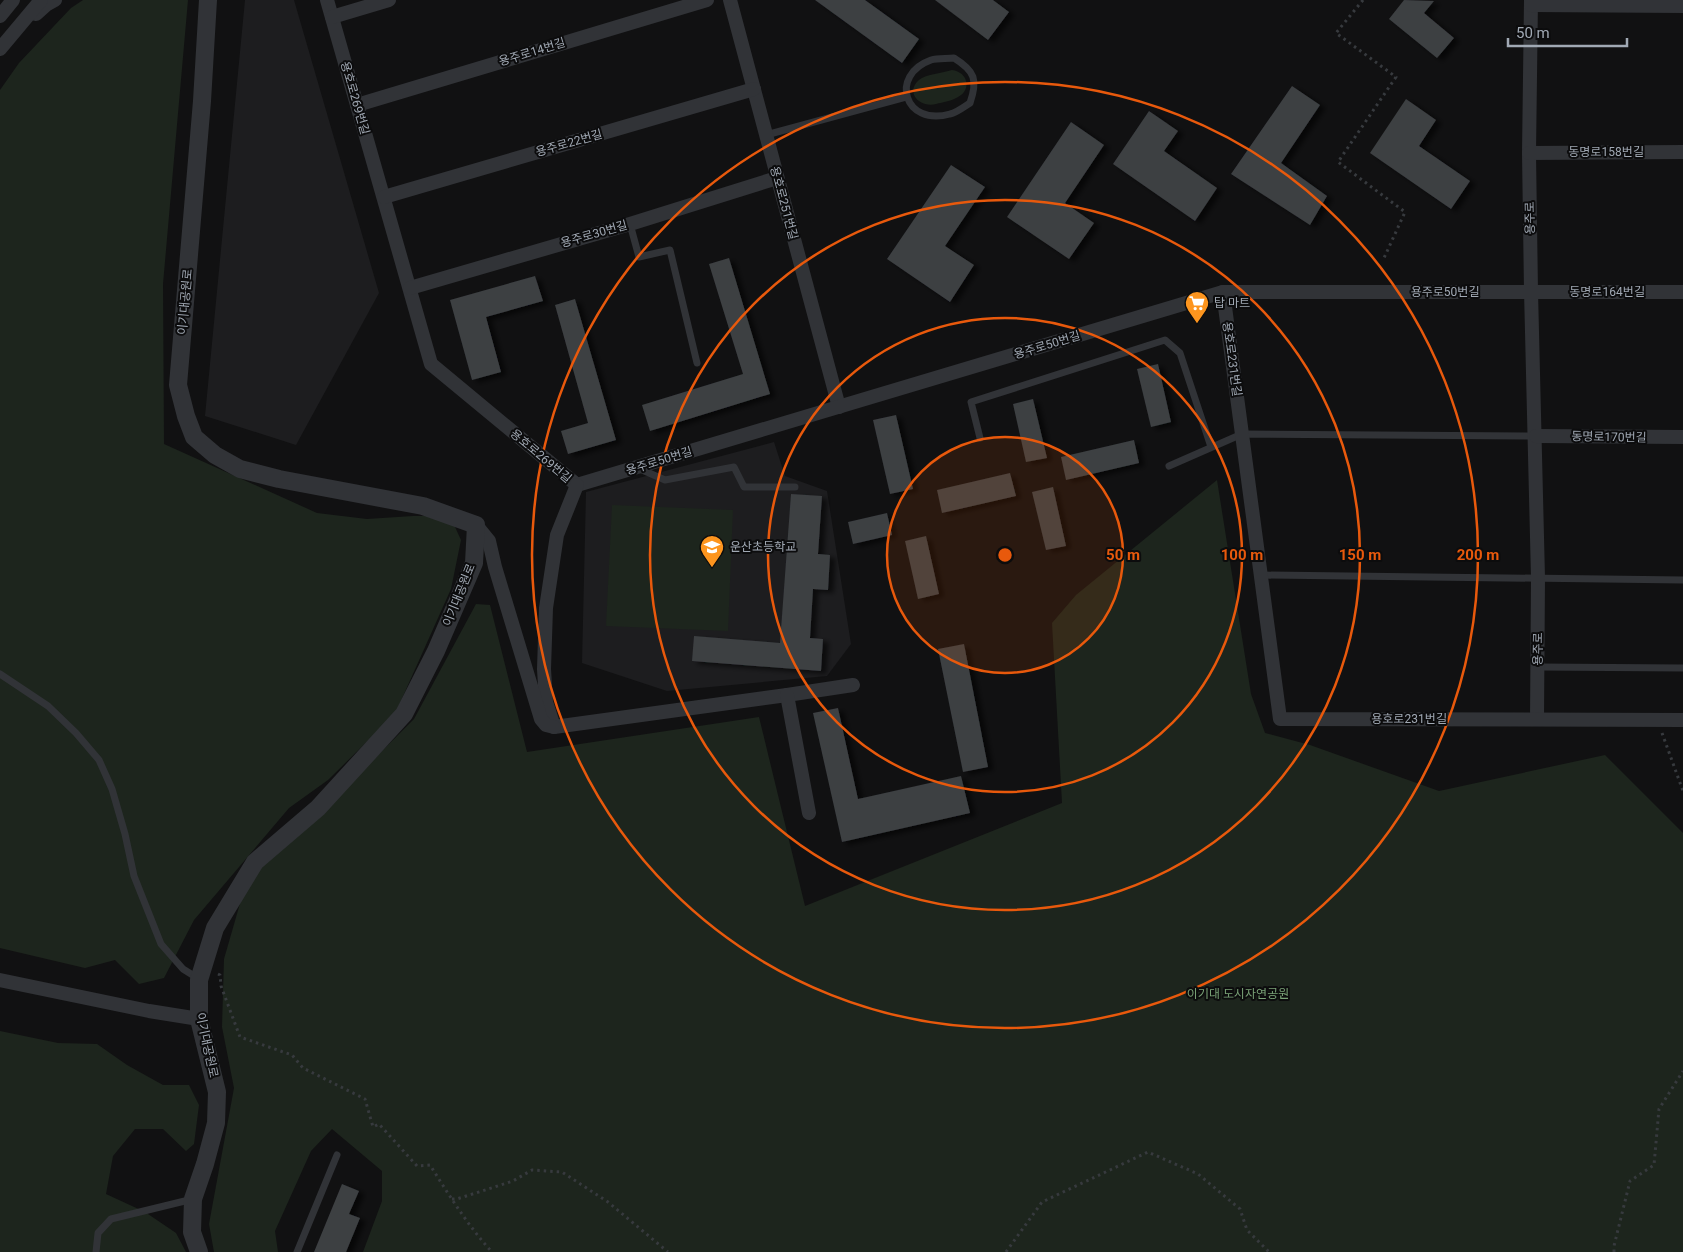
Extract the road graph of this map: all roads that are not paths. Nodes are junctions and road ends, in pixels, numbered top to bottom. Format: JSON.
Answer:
{"nodes":[{"id":1,"x":12,"y":0,"type":"edge"},
{"id":2,"x":41,"y":0,"type":"edge"},
{"id":3,"x":55,"y":0,"type":"edge"},
{"id":4,"x":208,"y":0,"type":"edge"},
{"id":5,"x":327,"y":0,"type":"edge"},
{"id":6,"x":389,"y":0,"type":"edge"},
{"id":7,"x":707,"y":0,"type":"edge"},
{"id":8,"x":730,"y":0,"type":"edge"},
{"id":9,"x":1531,"y":2,"type":"edge"},
{"id":10,"x":0,"y":3,"type":"edge"},
{"id":11,"x":1683,"y":6,"type":"edge"},
{"id":12,"x":0,"y":7,"type":"edge"},
{"id":13,"x":0,"y":16,"type":"edge"},
{"id":14,"x":332,"y":17,"type":"junction"},
{"id":15,"x":11,"y":36,"type":"junction"},
{"id":16,"x":0,"y":49,"type":"edge"},
{"id":17,"x":754,"y":89,"type":"junction"},
{"id":18,"x":906,"y":97,"type":"junction"},
{"id":19,"x":357,"y":105,"type":"junction"},
{"id":20,"x":766,"y":135,"type":"junction"},
{"id":21,"x":1683,"y":152,"type":"edge"},
{"id":22,"x":1529,"y":153,"type":"junction"},
{"id":23,"x":778,"y":178,"type":"junction"},
{"id":24,"x":384,"y":197,"type":"junction"},
{"id":25,"x":630,"y":224,"type":"junction"},
{"id":26,"x":410,"y":288,"type":"junction"},
{"id":27,"x":1531,"y":291,"type":"junction"},
{"id":28,"x":1223,"y":292,"type":"junction"},
{"id":29,"x":1683,"y":292,"type":"edge"},
{"id":30,"x":697,"y":363,"type":"dead end"},
{"id":31,"x":839,"y":407,"type":"junction"},
{"id":32,"x":1242,"y":434,"type":"junction"},
{"id":33,"x":1536,"y":436,"type":"junction"},
{"id":34,"x":1683,"y":437,"type":"edge"},
{"id":35,"x":980,"y":438,"type":"dead end"},
{"id":36,"x":1211,"y":447,"type":"junction"},
{"id":37,"x":1169,"y":466,"type":"dead end"},
{"id":38,"x":637,"y":467,"type":"junction"},
{"id":39,"x":577,"y":485,"type":"junction"},
{"id":40,"x":795,"y":487,"type":"dead end"},
{"id":41,"x":476,"y":525,"type":"junction"},
{"id":42,"x":1261,"y":575,"type":"junction"},
{"id":43,"x":1538,"y":578,"type":"junction"},
{"id":44,"x":1683,"y":580,"type":"edge"},
{"id":45,"x":1538,"y":667,"type":"junction"},
{"id":46,"x":1683,"y":668,"type":"edge"},
{"id":47,"x":0,"y":674,"type":"edge"},
{"id":48,"x":853,"y":685,"type":"dead end"},
{"id":49,"x":787,"y":696,"type":"junction"},
{"id":50,"x":1537,"y":719,"type":"junction"},
{"id":51,"x":1683,"y":720,"type":"edge"},
{"id":52,"x":554,"y":727,"type":"junction"},
{"id":53,"x":809,"y":813,"type":"dead end"},
{"id":54,"x":201,"y":973,"type":"junction"},
{"id":55,"x":0,"y":980,"type":"edge"},
{"id":56,"x":199,"y":1019,"type":"junction"},
{"id":57,"x":337,"y":1155,"type":"dead end"},
{"id":58,"x":193,"y":1199,"type":"junction"},
{"id":59,"x":96,"y":1252,"type":"edge"},
{"id":60,"x":199,"y":1252,"type":"edge"},
{"id":61,"x":297,"y":1252,"type":"edge"}],
"edges":[{"from":1,"to":13,"type":"street"},
{"from":2,"to":15,"type":"street"},
{"from":3,"to":15,"type":"street"},
{"from":4,"to":41,"type":"street","name":"이기대공원로"},
{"from":5,"to":14,"type":"street","name":"용호로269번길"},
{"from":6,"to":14,"type":"street"},
{"from":7,"to":19,"type":"street","name":"용주로14번길"},
{"from":8,"to":17,"type":"street","name":"용호로251번길"},
{"from":9,"to":11,"type":"street"},
{"from":9,"to":22,"type":"street","name":"용주로"},
{"from":10,"to":12,"type":"street"},
{"from":14,"to":19,"type":"street","name":"용호로269번길"},
{"from":15,"to":16,"type":"street"},
{"from":17,"to":20,"type":"street","name":"용호로251번길"},
{"from":17,"to":24,"type":"street","name":"용주로22번길"},
{"from":18,"to":18,"type":"lane"},
{"from":18,"to":20,"type":"lane"},
{"from":19,"to":24,"type":"street","name":"용호로269번길"},
{"from":20,"to":23,"type":"street","name":"용호로251번길"},
{"from":21,"to":22,"type":"street","name":"동명로158번길"},
{"from":22,"to":27,"type":"street","name":"용주로"},
{"from":23,"to":25,"type":"street","name":"용주로30번길"},
{"from":23,"to":31,"type":"street","name":"용호로251번길"},
{"from":24,"to":26,"type":"street","name":"용호로269번길"},
{"from":25,"to":26,"type":"street","name":"용주로30번길"},
{"from":25,"to":30,"type":"lane"},
{"from":26,"to":39,"type":"street","name":"용호로269번길"},
{"from":27,"to":28,"type":"street","name":"용주로50번길"},
{"from":27,"to":29,"type":"street","name":"동명로164번길"},
{"from":27,"to":33,"type":"street","name":"용주로"},
{"from":28,"to":31,"type":"street","name":"용주로50번길"},
{"from":28,"to":32,"type":"street","name":"용호로231번길"},
{"from":31,"to":38,"type":"street","name":"용주로50번길"},
{"from":32,"to":33,"type":"lane"},
{"from":32,"to":36,"type":"lane"},
{"from":32,"to":42,"type":"street","name":"용호로231번길"},
{"from":33,"to":34,"type":"street","name":"동명로170번길"},
{"from":33,"to":43,"type":"street","name":"용주로"},
{"from":35,"to":36,"type":"lane"},
{"from":36,"to":37,"type":"lane"},
{"from":38,"to":39,"type":"street","name":"용주로50번길"},
{"from":38,"to":40,"type":"lane"},
{"from":39,"to":52,"type":"street","name":"용호로269번길"},
{"from":41,"to":52,"type":"street"},
{"from":41,"to":54,"type":"street","name":"이기대공원로"},
{"from":42,"to":43,"type":"lane"},
{"from":42,"to":50,"type":"street","name":"용호로231번길"},
{"from":43,"to":44,"type":"lane"},
{"from":43,"to":45,"type":"street","name":"용주로"},
{"from":45,"to":46,"type":"lane"},
{"from":45,"to":50,"type":"street","name":"용주로"},
{"from":47,"to":54,"type":"lane"},
{"from":48,"to":49,"type":"street"},
{"from":49,"to":52,"type":"street"},
{"from":49,"to":53,"type":"street"},
{"from":50,"to":51,"type":"street","name":"용호로231번길"},
{"from":54,"to":56,"type":"street","name":"이기대공원로"},
{"from":55,"to":56,"type":"street"},
{"from":56,"to":58,"type":"street","name":"이기대공원로"},
{"from":57,"to":61,"type":"lane"},
{"from":58,"to":59,"type":"lane"},
{"from":58,"to":60,"type":"street","name":"이기대공원로"}]}
